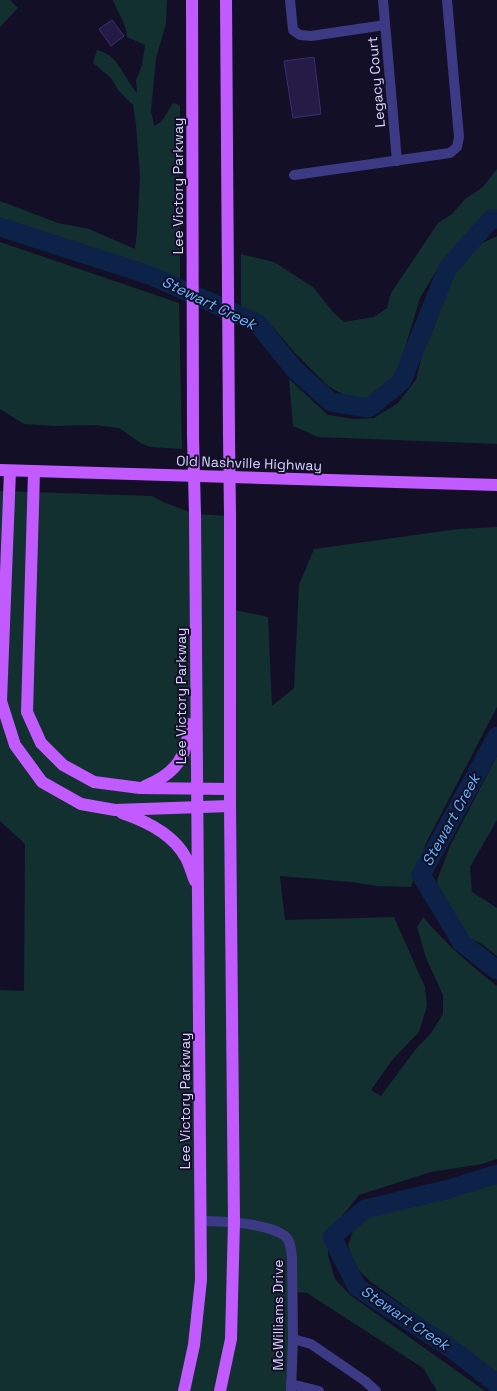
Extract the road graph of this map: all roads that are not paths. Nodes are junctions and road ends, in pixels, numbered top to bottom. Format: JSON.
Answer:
{"nodes":[{"id":1,"x":192,"y":0,"type":"edge"},
{"id":2,"x":226,"y":0,"type":"edge"},
{"id":3,"x":290,"y":0,"type":"edge"},
{"id":4,"x":383,"y":0,"type":"edge"},
{"id":5,"x":447,"y":0,"type":"edge"},
{"id":6,"x":385,"y":25,"type":"junction"},
{"id":7,"x":397,"y":161,"type":"junction"},
{"id":8,"x":294,"y":175,"type":"dead end"},
{"id":9,"x":5,"y":470,"type":"edge"},
{"id":10,"x":34,"y":472,"type":"junction"},
{"id":11,"x":497,"y":485,"type":"edge"},
{"id":12,"x":196,"y":607,"type":"junction"},
{"id":13,"x":140,"y":788,"type":"junction"},
{"id":14,"x":196,"y":788,"type":"junction"},
{"id":15,"x":230,"y":789,"type":"junction"},
{"id":16,"x":230,"y":806,"type":"junction"},
{"id":17,"x":198,"y":807,"type":"junction"},
{"id":18,"x":115,"y":810,"type":"junction"},
{"id":19,"x":198,"y":889,"type":"junction"},
{"id":20,"x":201,"y":1220,"type":"junction"},
{"id":21,"x":234,"y":1222,"type":"junction"},
{"id":22,"x":293,"y":1339,"type":"junction"},
{"id":23,"x":291,"y":1387,"type":"edge"},
{"id":24,"x":184,"y":1391,"type":"edge"},
{"id":25,"x":220,"y":1391,"type":"edge"},
{"id":26,"x":320,"y":1391,"type":"edge"},
{"id":27,"x":376,"y":1391,"type":"edge"}],
"edges":[{"from":1,"to":12,"type":"main road","name":"Lee Victory Parkway","bridge":true},
{"from":2,"to":15,"type":"main road","bridge":true},
{"from":3,"to":6,"type":"street"},
{"from":4,"to":6,"type":"street","name":"Legacy Court"},
{"from":5,"to":7,"type":"street"},
{"from":6,"to":7,"type":"street","name":"Legacy Court"},
{"from":7,"to":8,"type":"street"},
{"from":9,"to":10,"type":"main road","name":"Old Nashville Highway"},
{"from":9,"to":18,"type":"main road"},
{"from":10,"to":11,"type":"main road","name":"Old Nashville Highway"},
{"from":10,"to":13,"type":"main road"},
{"from":12,"to":13,"type":"main road"},
{"from":12,"to":14,"type":"main road","name":"Lee Victory Parkway"},
{"from":13,"to":14,"type":"main road"},
{"from":14,"to":15,"type":"main road"},
{"from":14,"to":17,"type":"main road","name":"Lee Victory Parkway"},
{"from":15,"to":16,"type":"main road"},
{"from":16,"to":17,"type":"main road"},
{"from":16,"to":21,"type":"main road"},
{"from":17,"to":18,"type":"main road"},
{"from":17,"to":19,"type":"main road","name":"Lee Victory Parkway"},
{"from":18,"to":19,"type":"main road"},
{"from":19,"to":20,"type":"main road","name":"Lee Victory Parkway"},
{"from":20,"to":21,"type":"street","name":"McWilliams Drive"},
{"from":20,"to":24,"type":"main road","name":"Lee Victory Parkway"},
{"from":21,"to":22,"type":"street","name":"McWilliams Drive"},
{"from":21,"to":25,"type":"main road"},
{"from":22,"to":23,"type":"street","name":"McWilliams Drive"},
{"from":22,"to":27,"type":"street"},
{"from":23,"to":26,"type":"street"}]}
